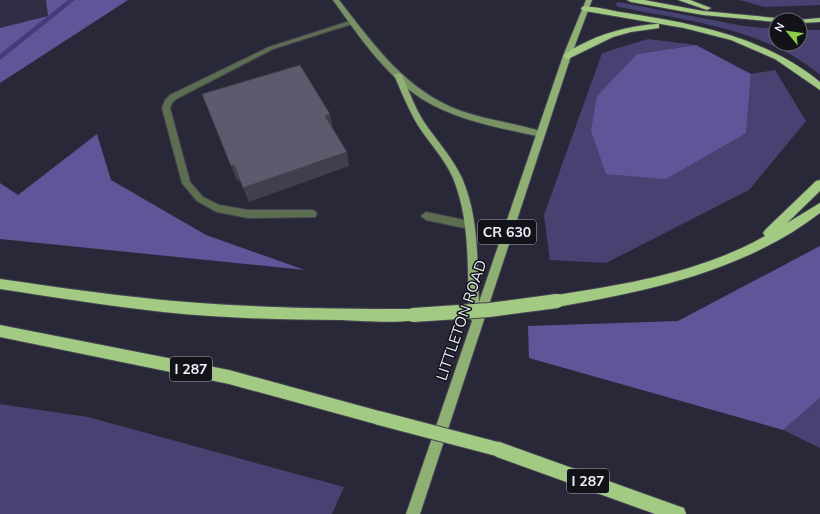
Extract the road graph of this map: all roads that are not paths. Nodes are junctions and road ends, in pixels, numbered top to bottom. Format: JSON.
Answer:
{"nodes":[{"id":1,"x":336,"y":0,"type":"edge"},
{"id":2,"x":588,"y":0,"type":"edge"},
{"id":3,"x":630,"y":0,"type":"edge"},
{"id":4,"x":682,"y":0,"type":"edge"},
{"id":5,"x":585,"y":9,"type":"junction"},
{"id":6,"x":717,"y":13,"type":"junction"},
{"id":7,"x":768,"y":19,"type":"edge"},
{"id":8,"x":820,"y":20,"type":"edge"},
{"id":9,"x":808,"y":21,"type":"edge"},
{"id":10,"x":353,"y":22,"type":"junction"},
{"id":11,"x":674,"y":25,"type":"junction"},
{"id":12,"x":567,"y":56,"type":"junction"},
{"id":13,"x":398,"y":75,"type":"junction"},
{"id":14,"x":820,"y":87,"type":"edge"},
{"id":15,"x":541,"y":134,"type":"junction"},
{"id":16,"x":820,"y":184,"type":"edge"},
{"id":17,"x":820,"y":207,"type":"edge"},
{"id":18,"x":312,"y":214,"type":"dead end"},
{"id":19,"x":426,"y":216,"type":"dead end"},
{"id":20,"x":469,"y":225,"type":"junction"},
{"id":21,"x":732,"y":258,"type":"junction"},
{"id":22,"x":0,"y":284,"type":"edge"},
{"id":23,"x":474,"y":329,"type":"junction"},
{"id":24,"x":0,"y":331,"type":"edge"},
{"id":25,"x":413,"y":514,"type":"edge"},
{"id":26,"x":678,"y":514,"type":"edge"}],
"edges":[{"from":1,"to":10,"type":"street"},
{"from":2,"to":5,"type":"main road","name":"LITTLETON ROAD","number":"CR 630"},
{"from":3,"to":6,"type":"highway"},
{"from":4,"to":6,"type":"highway"},
{"from":5,"to":11,"type":"highway"},
{"from":5,"to":12,"type":"main road","name":"LITTLETON ROAD","number":"CR 630"},
{"from":6,"to":7,"type":"highway"},
{"from":8,"to":9,"type":"highway"},
{"from":10,"to":13,"type":"street"},
{"from":10,"to":18,"type":"lane"},
{"from":11,"to":12,"type":"highway"},
{"from":11,"to":14,"type":"highway"},
{"from":12,"to":15,"type":"main road","name":"LITTLETON ROAD","number":"CR 630"},
{"from":13,"to":15,"type":"street"},
{"from":13,"to":20,"type":"main road"},
{"from":15,"to":23,"type":"main road","name":"LITTLETON ROAD","number":"CR 630"},
{"from":16,"to":21,"type":"highway"},
{"from":17,"to":21,"type":"highway"},
{"from":19,"to":20,"type":"lane"},
{"from":20,"to":23,"type":"main road"},
{"from":21,"to":22,"type":"highway","bridge":true},
{"from":23,"to":25,"type":"main road","name":"LITTLETON ROAD","number":"CR 630"},
{"from":24,"to":26,"type":"highway","number":"I 287","bridge":true}]}
